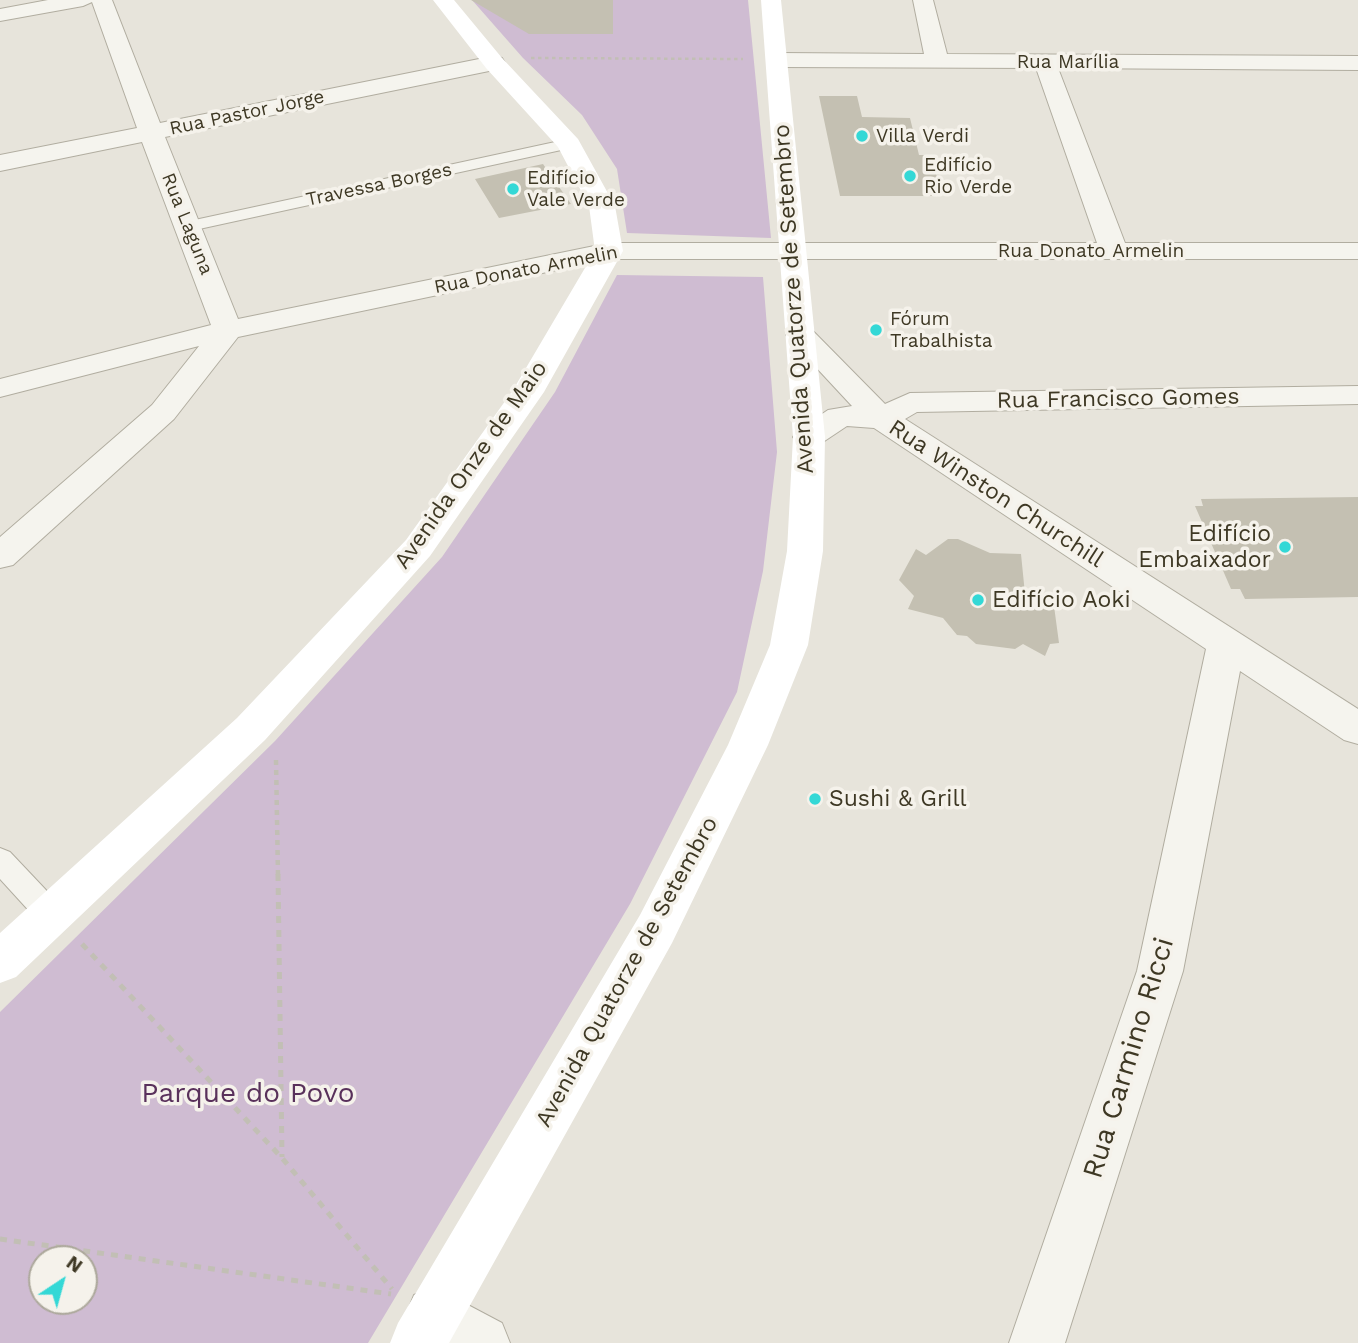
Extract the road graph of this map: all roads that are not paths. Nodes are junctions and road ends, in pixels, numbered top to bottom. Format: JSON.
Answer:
{"nodes":[{"id":1,"x":83,"y":0,"type":"edge"},
{"id":2,"x":102,"y":0,"type":"edge"},
{"id":3,"x":443,"y":0,"type":"edge"},
{"id":4,"x":771,"y":0,"type":"edge"},
{"id":5,"x":923,"y":0,"type":"edge"},
{"id":6,"x":0,"y":15,"type":"edge"},
{"id":7,"x":778,"y":60,"type":"junction"},
{"id":8,"x":937,"y":60,"type":"junction"},
{"id":9,"x":494,"y":63,"type":"junction"},
{"id":10,"x":1045,"y":63,"type":"junction"},
{"id":11,"x":1358,"y":63,"type":"edge"},
{"id":12,"x":150,"y":133,"type":"junction"},
{"id":13,"x":569,"y":144,"type":"junction"},
{"id":14,"x":0,"y":163,"type":"edge"},
{"id":15,"x":190,"y":226,"type":"junction"},
{"id":16,"x":609,"y":251,"type":"junction"},
{"id":17,"x":792,"y":251,"type":"junction"},
{"id":18,"x":1114,"y":251,"type":"junction"},
{"id":19,"x":1358,"y":251,"type":"edge"},
{"id":20,"x":228,"y":330,"type":"junction"},
{"id":21,"x":801,"y":335,"type":"junction"},
{"id":22,"x":0,"y":388,"type":"edge"},
{"id":23,"x":1358,"y":395,"type":"edge"},
{"id":24,"x":882,"y":419,"type":"junction"},
{"id":25,"x":808,"y":437,"type":"junction"},
{"id":26,"x":0,"y":556,"type":"edge"},
{"id":27,"x":1226,"y":644,"type":"junction"},
{"id":28,"x":1358,"y":729,"type":"edge"},
{"id":29,"x":0,"y":860,"type":"edge"},
{"id":30,"x":65,"y":927,"type":"junction"},
{"id":31,"x":0,"y":962,"type":"edge"},
{"id":32,"x":426,"y":1329,"type":"edge"},
{"id":33,"x":482,"y":1343,"type":"edge"},
{"id":34,"x":1037,"y":1343,"type":"edge"}],
"edges":[{"from":1,"to":6,"type":"street"},
{"from":2,"to":12,"type":"street","name":"Rua Laguna"},
{"from":3,"to":9,"type":"street"},
{"from":4,"to":7,"type":"street","name":"Avenida Quatorze de Setembro"},
{"from":5,"to":8,"type":"street"},
{"from":7,"to":8,"type":"street","name":"Rua Marília"},
{"from":7,"to":17,"type":"street","name":"Avenida Quatorze de Setembro"},
{"from":8,"to":10,"type":"street","name":"Rua Marília"},
{"from":9,"to":12,"type":"street","name":"Rua Pastor Jorge"},
{"from":9,"to":13,"type":"street"},
{"from":10,"to":11,"type":"street","name":"Rua Marília"},
{"from":10,"to":18,"type":"street"},
{"from":12,"to":14,"type":"street","name":"Rua Pastor Jorge"},
{"from":12,"to":15,"type":"street","name":"Rua Laguna"},
{"from":13,"to":15,"type":"lane","name":"Travessa Borges"},
{"from":13,"to":16,"type":"street"},
{"from":15,"to":20,"type":"street","name":"Rua Laguna"},
{"from":16,"to":17,"type":"street","name":"Rua Donato Armelin"},
{"from":16,"to":20,"type":"street","name":"Rua Donato Armelin"},
{"from":16,"to":30,"type":"street","name":"Avenida Onze de Maio"},
{"from":17,"to":18,"type":"street","name":"Rua Donato Armelin"},
{"from":17,"to":21,"type":"street","name":"Avenida Quatorze de Setembro"},
{"from":18,"to":19,"type":"street","name":"Rua Donato Armelin"},
{"from":20,"to":22,"type":"street","name":"Rua Donato Armelin"},
{"from":20,"to":26,"type":"street"},
{"from":21,"to":24,"type":"street","name":"Rua Winston Churchill"},
{"from":21,"to":25,"type":"street","name":"Avenida Quatorze de Setembro"},
{"from":23,"to":24,"type":"street","name":"Rua Francisco Gomes"},
{"from":24,"to":25,"type":"street"},
{"from":24,"to":27,"type":"street","name":"Rua Winston Churchill"},
{"from":25,"to":32,"type":"street","name":"Avenida Quatorze de Setembro"},
{"from":27,"to":28,"type":"street","name":"Rua Winston Churchill"},
{"from":27,"to":34,"type":"street","name":"Rua Carmino Ricci"},
{"from":29,"to":30,"type":"lane"},
{"from":30,"to":31,"type":"street","name":"Avenida Onze de Maio"},
{"from":32,"to":33,"type":"street"}]}
